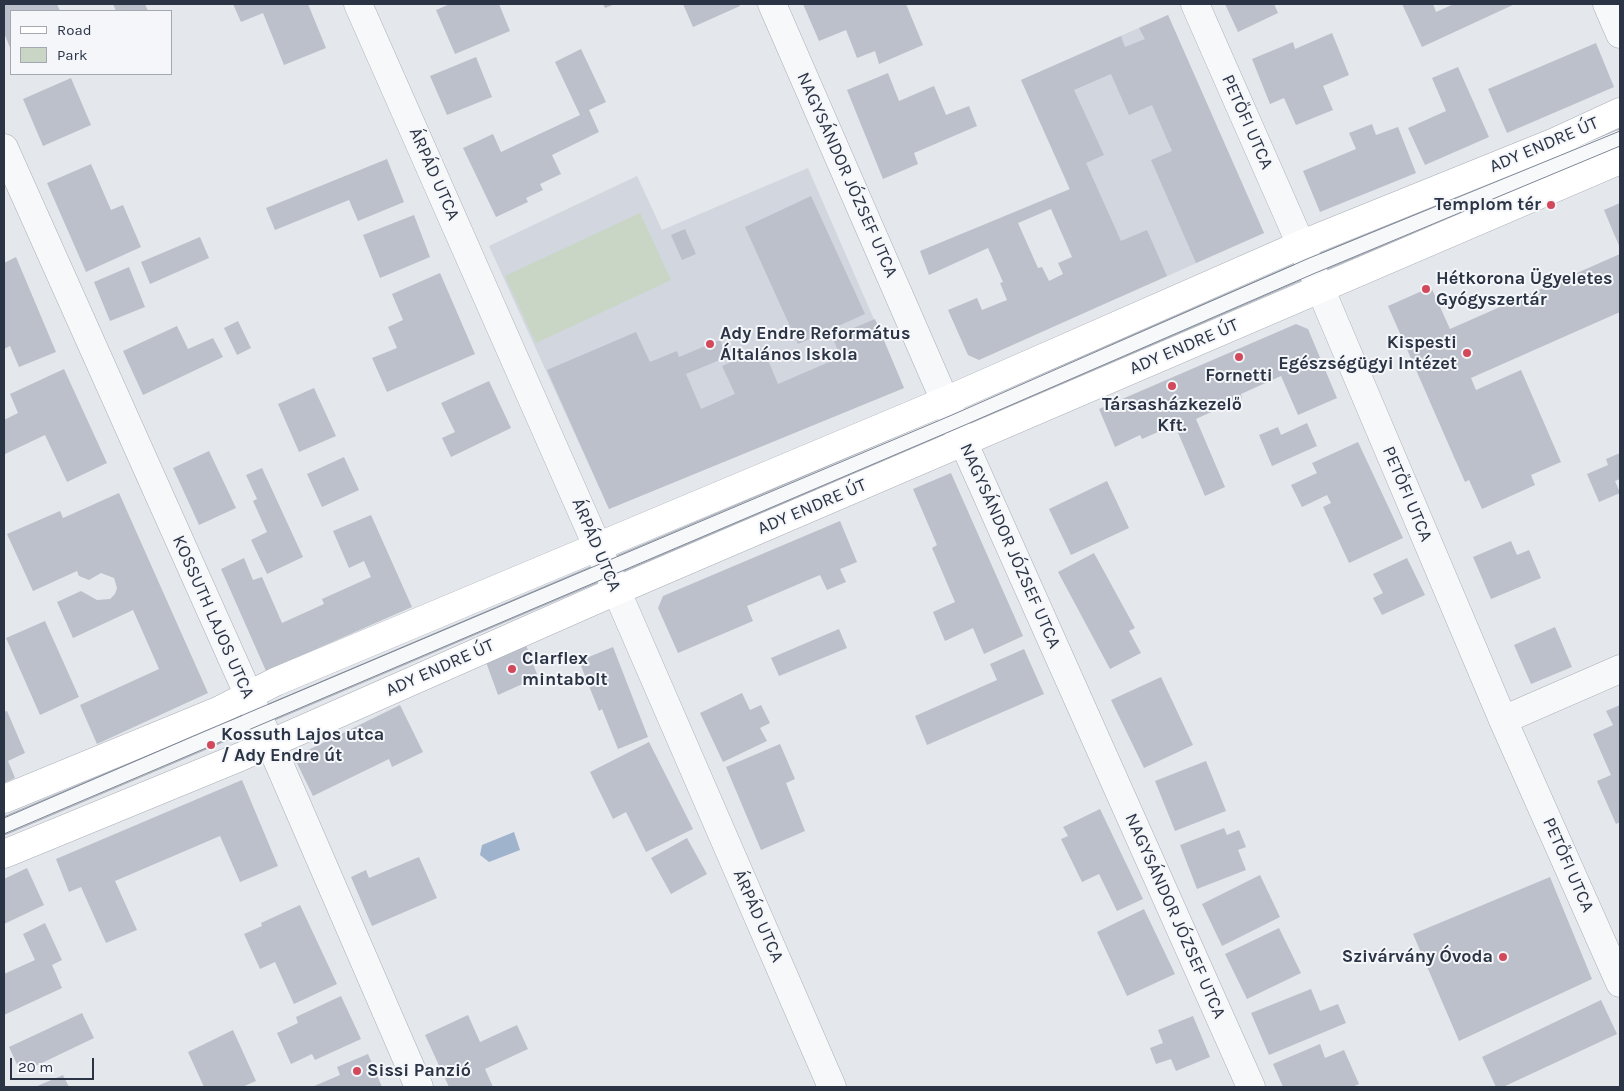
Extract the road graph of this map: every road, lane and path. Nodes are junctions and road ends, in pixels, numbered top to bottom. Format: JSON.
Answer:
{"nodes":[{"id":1,"x":358,"y":4,"type":"edge"},
{"id":2,"x":772,"y":4,"type":"edge"},
{"id":3,"x":1195,"y":4,"type":"edge"},
{"id":4,"x":1607,"y":4,"type":"edge"},
{"id":5,"x":1620,"y":34,"type":"edge"},
{"id":6,"x":1620,"y":112,"type":"edge"},
{"id":7,"x":1620,"y":130,"type":"edge"},
{"id":8,"x":1620,"y":138,"type":"edge"},
{"id":9,"x":1554,"y":142,"type":"junction"},
{"id":10,"x":4,"y":148,"type":"edge"},
{"id":11,"x":1620,"y":160,"type":"edge"},
{"id":12,"x":1310,"y":266,"type":"junction"},
{"id":13,"x":955,"y":421,"type":"junction"},
{"id":14,"x":607,"y":569,"type":"junction"},
{"id":15,"x":1620,"y":669,"type":"edge"},
{"id":16,"x":253,"y":706,"type":"junction"},
{"id":17,"x":1503,"y":720,"type":"junction"},
{"id":18,"x":297,"y":730,"type":"junction"},
{"id":19,"x":270,"y":743,"type":"junction"},
{"id":20,"x":4,"y":799,"type":"edge"},
{"id":21,"x":4,"y":826,"type":"edge"},
{"id":22,"x":4,"y":854,"type":"edge"},
{"id":23,"x":1620,"y":982,"type":"edge"},
{"id":24,"x":419,"y":1087,"type":"edge"},
{"id":25,"x":832,"y":1087,"type":"edge"},
{"id":26,"x":1251,"y":1087,"type":"edge"}],
"edges":[{"from":1,"to":14,"type":"street","name":"ÁRPÁD UTCA"},
{"from":2,"to":13,"type":"street","name":"NAGYSÁNDOR JÓZSEF UTCA"},
{"from":3,"to":12,"type":"street","name":"PETŐFI UTCA"},
{"from":4,"to":5,"type":"street"},
{"from":6,"to":9,"type":"street","name":"ADY ENDRE ÚT"},
{"from":7,"to":9,"type":"lane"},
{"from":8,"to":12,"type":"lane"},
{"from":9,"to":12,"type":"street","name":"ADY ENDRE ÚT"},
{"from":10,"to":16,"type":"street","name":"KOSSUTH LAJOS UTCA"},
{"from":11,"to":12,"type":"street","name":"ADY ENDRE ÚT"},
{"from":12,"to":13,"type":"street","name":"ADY ENDRE ÚT"},
{"from":12,"to":13,"type":"street","name":"ADY ENDRE ÚT"},
{"from":12,"to":17,"type":"street","name":"PETŐFI UTCA"},
{"from":13,"to":14,"type":"street","name":"ADY ENDRE ÚT"},
{"from":13,"to":14,"type":"street","name":"ADY ENDRE ÚT"},
{"from":13,"to":26,"type":"street","name":"NAGYSÁNDOR JÓZSEF UTCA"},
{"from":14,"to":16,"type":"street","name":"ADY ENDRE ÚT"},
{"from":14,"to":18,"type":"street","name":"ADY ENDRE ÚT"},
{"from":14,"to":25,"type":"street","name":"ÁRPÁD UTCA"},
{"from":15,"to":17,"type":"street"},
{"from":16,"to":18,"type":"lane"},
{"from":16,"to":19,"type":"street","name":"KOSSUTH LAJOS UTCA"},
{"from":16,"to":20,"type":"street","name":"ADY ENDRE ÚT"},
{"from":16,"to":21,"type":"lane"},
{"from":17,"to":23,"type":"street","name":"PETŐFI UTCA"},
{"from":18,"to":19,"type":"street","name":"ADY ENDRE ÚT"},
{"from":19,"to":22,"type":"street","name":"ADY ENDRE ÚT"},
{"from":19,"to":24,"type":"street","name":"KOSSUTH LAJOS UTCA"}]}
